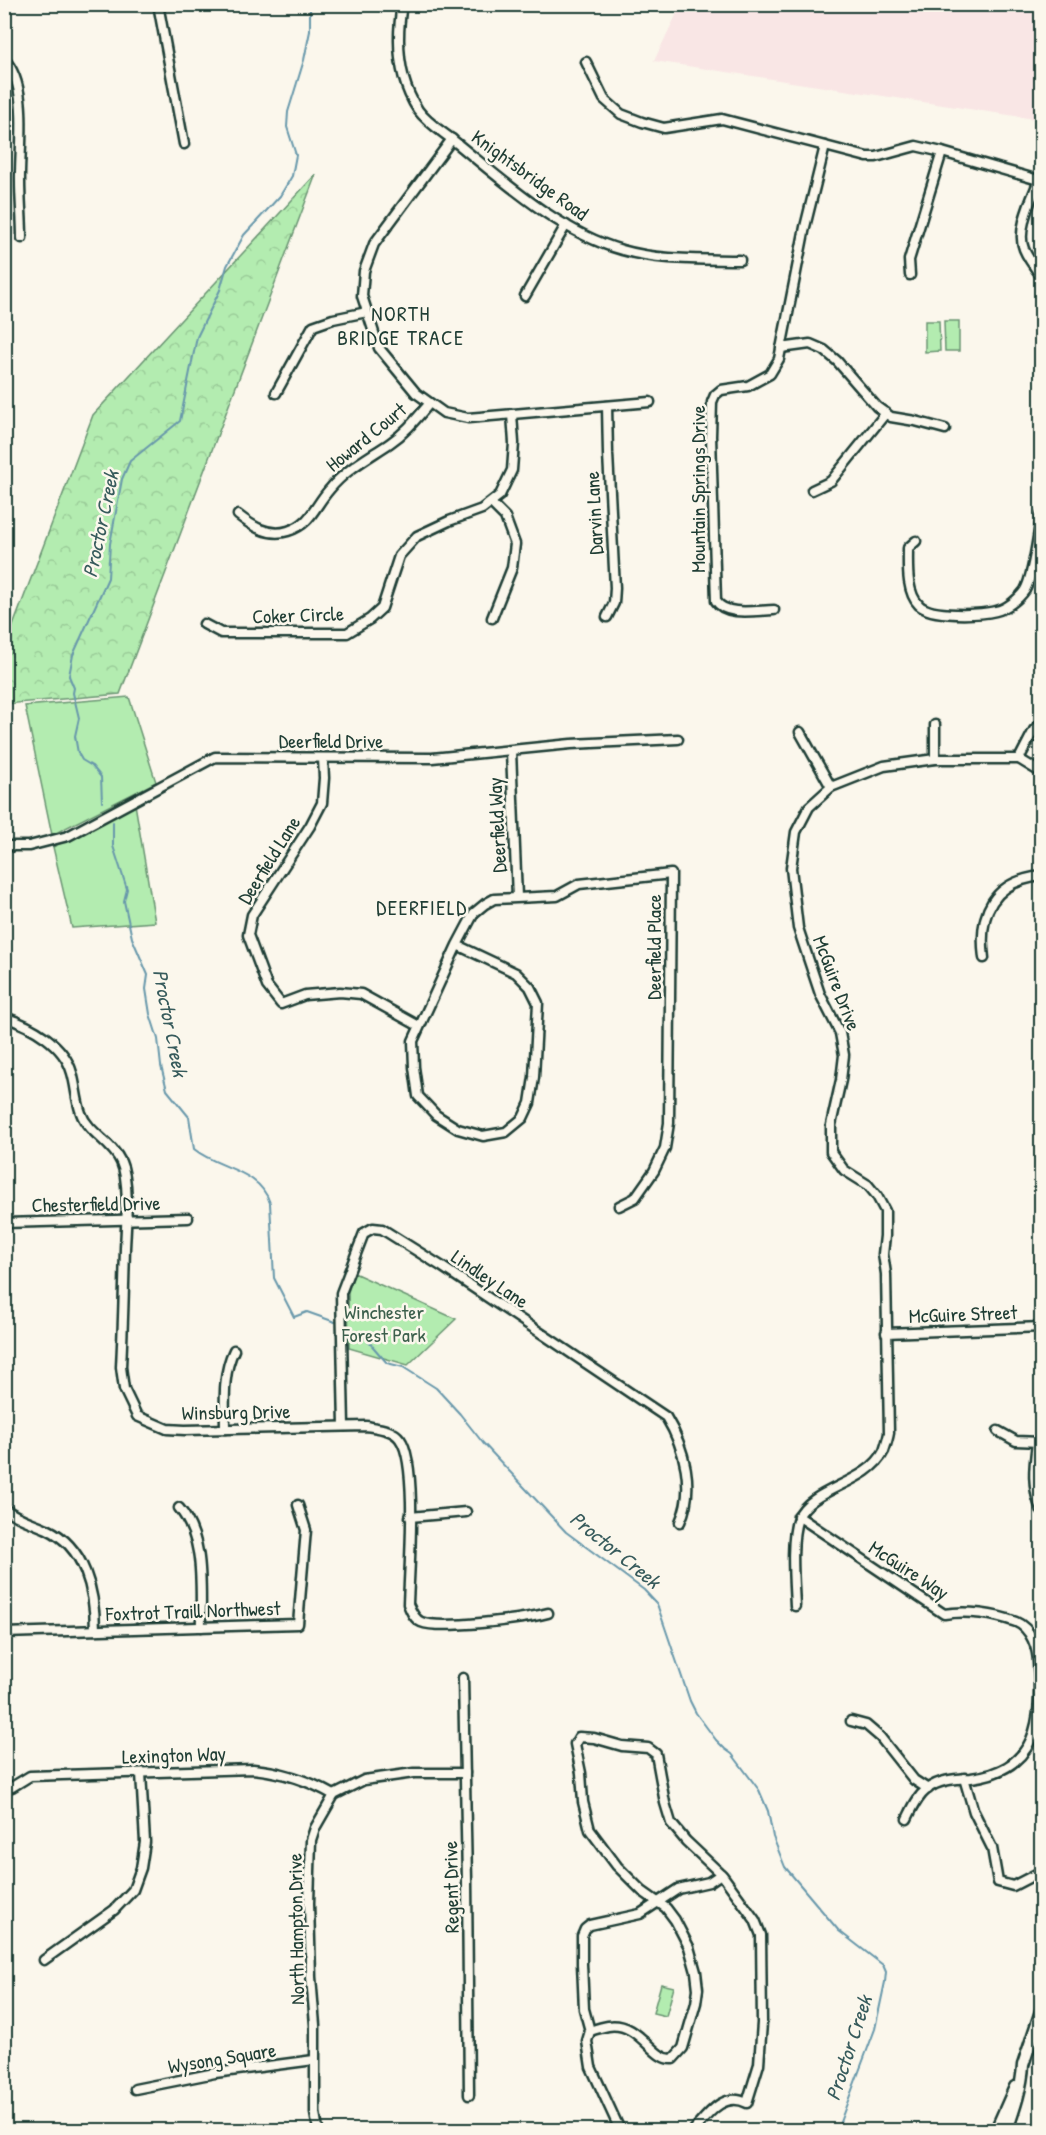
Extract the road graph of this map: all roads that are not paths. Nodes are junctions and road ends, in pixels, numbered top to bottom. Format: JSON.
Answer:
{"nodes":[{"id":1,"x":158,"y":4,"type":"edge"},
{"id":2,"x":402,"y":4,"type":"edge"},
{"id":3,"x":4,"y":59,"type":"edge"},
{"id":4,"x":586,"y":62,"type":"dead end"},
{"id":5,"x":452,"y":139,"type":"junction"},
{"id":6,"x":184,"y":144,"type":"dead end"},
{"id":7,"x":825,"y":146,"type":"junction"},
{"id":8,"x":942,"y":152,"type":"junction"},
{"id":9,"x":1040,"y":181,"type":"edge"},
{"id":10,"x":566,"y":225,"type":"junction"},
{"id":11,"x":22,"y":238,"type":"dead end"},
{"id":12,"x":740,"y":260,"type":"dead end"},
{"id":13,"x":910,"y":275,"type":"dead end"},
{"id":14,"x":1041,"y":277,"type":"edge"},
{"id":15,"x":525,"y":296,"type":"dead end"},
{"id":16,"x":367,"y":312,"type":"junction"},
{"id":17,"x":781,"y":348,"type":"junction"},
{"id":18,"x":276,"y":393,"type":"dead end"},
{"id":19,"x":650,"y":402,"type":"dead end"},
{"id":20,"x":429,"y":404,"type":"junction"},
{"id":21,"x":607,"y":406,"type":"junction"},
{"id":22,"x":886,"y":413,"type":"junction"},
{"id":23,"x":512,"y":414,"type":"junction"},
{"id":24,"x":945,"y":429,"type":"dead end"},
{"id":25,"x":812,"y":490,"type":"dead end"},
{"id":26,"x":491,"y":502,"type":"junction"},
{"id":27,"x":1041,"y":513,"type":"edge"},
{"id":28,"x":238,"y":515,"type":"dead end"},
{"id":29,"x":916,"y":541,"type":"dead end"},
{"id":30,"x":774,"y":610,"type":"dead end"},
{"id":31,"x":607,"y":617,"type":"dead end"},
{"id":32,"x":492,"y":618,"type":"dead end"},
{"id":33,"x":204,"y":624,"type":"dead end"},
{"id":34,"x":1041,"y":723,"type":"edge"},
{"id":35,"x":935,"y":725,"type":"dead end"},
{"id":36,"x":800,"y":732,"type":"dead end"},
{"id":37,"x":678,"y":739,"type":"dead end"},
{"id":38,"x":511,"y":751,"type":"junction"},
{"id":39,"x":323,"y":758,"type":"junction"},
{"id":40,"x":935,"y":759,"type":"junction"},
{"id":41,"x":1019,"y":759,"type":"junction"},
{"id":42,"x":1041,"y":773,"type":"edge"},
{"id":43,"x":831,"y":787,"type":"junction"},
{"id":44,"x":4,"y":846,"type":"edge"},
{"id":45,"x":1041,"y":876,"type":"edge"},
{"id":46,"x":517,"y":897,"type":"junction"},
{"id":47,"x":457,"y":945,"type":"junction"},
{"id":48,"x":984,"y":958,"type":"dead end"},
{"id":49,"x":4,"y":1017,"type":"edge"},
{"id":50,"x":419,"y":1026,"type":"junction"},
{"id":51,"x":619,"y":1206,"type":"dead end"},
{"id":52,"x":188,"y":1218,"type":"dead end"},
{"id":53,"x":126,"y":1220,"type":"junction"},
{"id":54,"x":4,"y":1223,"type":"edge"},
{"id":55,"x":1041,"y":1327,"type":"edge"},
{"id":56,"x":886,"y":1333,"type":"junction"},
{"id":57,"x":234,"y":1350,"type":"dead end"},
{"id":58,"x":344,"y":1426,"type":"junction"},
{"id":59,"x":225,"y":1429,"type":"junction"},
{"id":60,"x":998,"y":1431,"type":"dead end"},
{"id":61,"x":1039,"y":1442,"type":"edge"},
{"id":62,"x":298,"y":1505,"type":"dead end"},
{"id":63,"x":4,"y":1508,"type":"edge"},
{"id":64,"x":179,"y":1508,"type":"dead end"},
{"id":65,"x":1041,"y":1511,"type":"edge"},
{"id":66,"x":466,"y":1512,"type":"dead end"},
{"id":67,"x":798,"y":1516,"type":"junction"},
{"id":68,"x":410,"y":1517,"type":"junction"},
{"id":69,"x":680,"y":1522,"type":"dead end"},
{"id":70,"x":795,"y":1606,"type":"dead end"},
{"id":71,"x":548,"y":1613,"type":"dead end"},
{"id":72,"x":201,"y":1627,"type":"junction"},
{"id":73,"x":95,"y":1630,"type":"junction"},
{"id":74,"x":4,"y":1633,"type":"edge"},
{"id":75,"x":463,"y":1678,"type":"dead end"},
{"id":76,"x":1040,"y":1714,"type":"edge"},
{"id":77,"x":851,"y":1721,"type":"dead end"},
{"id":78,"x":141,"y":1773,"type":"junction"},
{"id":79,"x":465,"y":1773,"type":"junction"},
{"id":80,"x":964,"y":1778,"type":"junction"},
{"id":81,"x":12,"y":1787,"type":"dead end"},
{"id":82,"x":928,"y":1789,"type":"junction"},
{"id":83,"x":334,"y":1795,"type":"junction"},
{"id":84,"x":907,"y":1819,"type":"dead end"},
{"id":85,"x":1041,"y":1871,"type":"edge"},
{"id":86,"x":721,"y":1874,"type":"junction"},
{"id":87,"x":657,"y":1902,"type":"junction"},
{"id":88,"x":44,"y":1960,"type":"dead end"},
{"id":89,"x":1041,"y":2008,"type":"edge"},
{"id":90,"x":590,"y":2031,"type":"junction"},
{"id":91,"x":314,"y":2060,"type":"junction"},
{"id":92,"x":1023,"y":2074,"type":"junction"},
{"id":93,"x":135,"y":2090,"type":"dead end"},
{"id":94,"x":469,"y":2095,"type":"dead end"},
{"id":95,"x":318,"y":2130,"type":"edge"},
{"id":96,"x":620,"y":2130,"type":"edge"},
{"id":97,"x":694,"y":2130,"type":"edge"},
{"id":98,"x":996,"y":2130,"type":"edge"},
{"id":99,"x":1007,"y":2130,"type":"edge"}],
"edges":[{"from":1,"to":6,"type":"street"},
{"from":2,"to":5,"type":"street","name":"Knightsbridge Road"},
{"from":3,"to":11,"type":"street"},
{"from":4,"to":7,"type":"street"},
{"from":5,"to":10,"type":"street","name":"Knightsbridge Road"},
{"from":5,"to":16,"type":"street"},
{"from":7,"to":8,"type":"street"},
{"from":7,"to":17,"type":"street","name":"Mountain Springs Drive"},
{"from":8,"to":9,"type":"street"},
{"from":8,"to":13,"type":"street"},
{"from":9,"to":14,"type":"street"},
{"from":10,"to":12,"type":"street","name":"Knightsbridge Road"},
{"from":10,"to":15,"type":"street"},
{"from":16,"to":18,"type":"street"},
{"from":16,"to":20,"type":"street"},
{"from":17,"to":22,"type":"street"},
{"from":17,"to":30,"type":"street","name":"Mountain Springs Drive"},
{"from":19,"to":21,"type":"street"},
{"from":20,"to":23,"type":"street"},
{"from":20,"to":28,"type":"street","name":"Howard Court"},
{"from":21,"to":23,"type":"street"},
{"from":21,"to":31,"type":"street","name":"Darvin Lane"},
{"from":22,"to":24,"type":"street"},
{"from":22,"to":25,"type":"street"},
{"from":23,"to":26,"type":"street","name":"Coker Circle"},
{"from":26,"to":32,"type":"street"},
{"from":26,"to":33,"type":"street","name":"Coker Circle"},
{"from":27,"to":29,"type":"street"},
{"from":34,"to":41,"type":"street"},
{"from":35,"to":40,"type":"street"},
{"from":36,"to":43,"type":"street"},
{"from":37,"to":38,"type":"street","name":"Deerfield Drive"},
{"from":38,"to":39,"type":"street","name":"Deerfield Drive"},
{"from":38,"to":46,"type":"street","name":"Deerfield Way"},
{"from":39,"to":44,"type":"street","name":"Deerfield Drive"},
{"from":39,"to":50,"type":"street","name":"Deerfield Lane"},
{"from":40,"to":41,"type":"street","name":"McGuire Drive"},
{"from":40,"to":43,"type":"street","name":"McGuire Drive"},
{"from":41,"to":42,"type":"street"},
{"from":43,"to":56,"type":"street","name":"McGuire Drive"},
{"from":45,"to":48,"type":"street"},
{"from":46,"to":47,"type":"street","name":"Deerfield Place"},
{"from":46,"to":51,"type":"street","name":"Deerfield Place"},
{"from":47,"to":50,"type":"street","name":"Deerfield Place"},
{"from":47,"to":50,"type":"street","name":"Deerfield Place"},
{"from":49,"to":53,"type":"street","name":"Winsburg Drive"},
{"from":52,"to":53,"type":"street","name":"Chesterfield Drive"},
{"from":53,"to":54,"type":"street","name":"Chesterfield Drive"},
{"from":53,"to":59,"type":"street","name":"Winsburg Drive"},
{"from":55,"to":56,"type":"street","name":"McGuire Street"},
{"from":56,"to":67,"type":"street","name":"McGuire Drive"},
{"from":57,"to":59,"type":"street"},
{"from":58,"to":59,"type":"street","name":"Winsburg Drive"},
{"from":58,"to":68,"type":"street","name":"Winsburg Drive"},
{"from":58,"to":69,"type":"street","name":"Lindley Lane"},
{"from":60,"to":61,"type":"street"},
{"from":61,"to":65,"type":"street"},
{"from":62,"to":72,"type":"street","name":"Foxtrot Traill Northwest"},
{"from":63,"to":73,"type":"street"},
{"from":64,"to":72,"type":"street"},
{"from":66,"to":68,"type":"street"},
{"from":67,"to":70,"type":"street"},
{"from":67,"to":76,"type":"street","name":"McGuire Way"},
{"from":68,"to":71,"type":"street","name":"Winsburg Drive"},
{"from":72,"to":73,"type":"street","name":"Foxtrot Traill Northwest"},
{"from":73,"to":74,"type":"street","name":"Foxtrot Traill Northwest"},
{"from":75,"to":79,"type":"street","name":"Regent Drive"},
{"from":76,"to":80,"type":"street","name":"McGuire Way"},
{"from":77,"to":82,"type":"street"},
{"from":78,"to":81,"type":"street","name":"Lexington Way"},
{"from":78,"to":83,"type":"street","name":"Lexington Way"},
{"from":78,"to":88,"type":"street"},
{"from":79,"to":83,"type":"street"},
{"from":79,"to":94,"type":"street","name":"Regent Drive"},
{"from":80,"to":82,"type":"street","name":"McGuire Way"},
{"from":80,"to":85,"type":"street"},
{"from":82,"to":84,"type":"street"},
{"from":83,"to":91,"type":"street","name":"North Hampton Drive"},
{"from":86,"to":87,"type":"street"},
{"from":86,"to":87,"type":"street"},
{"from":86,"to":97,"type":"street"},
{"from":87,"to":90,"type":"street"},
{"from":87,"to":90,"type":"street"},
{"from":89,"to":92,"type":"street"},
{"from":90,"to":96,"type":"street"},
{"from":91,"to":93,"type":"street","name":"Wysong Square"},
{"from":91,"to":95,"type":"street","name":"North Hampton Drive"},
{"from":92,"to":98,"type":"street"},
{"from":92,"to":99,"type":"street"}]}
